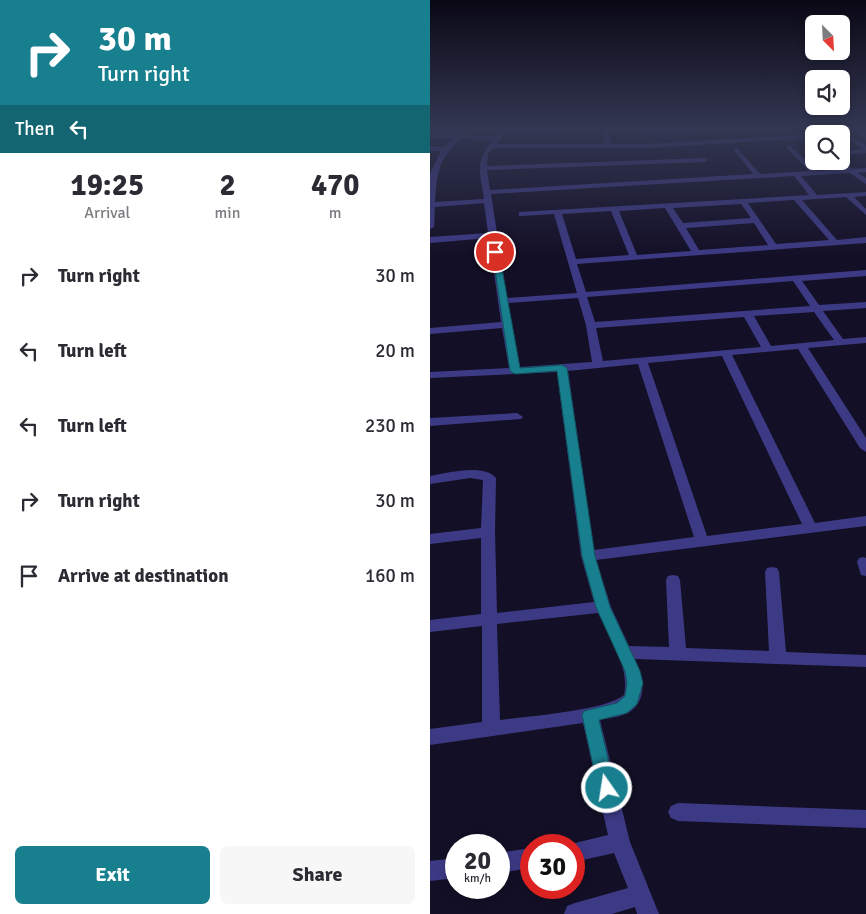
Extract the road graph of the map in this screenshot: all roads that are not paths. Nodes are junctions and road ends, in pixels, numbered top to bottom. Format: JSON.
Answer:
{"nodes":[{"id":1,"x":435,"y":171,"type":"edge"},
{"id":2,"x":483,"y":171,"type":"edge"},
{"id":3,"x":582,"y":171,"type":"edge"},
{"id":4,"x":636,"y":171,"type":"edge"},
{"id":5,"x":754,"y":171,"type":"edge"},
{"id":6,"x":813,"y":171,"type":"edge"},
{"id":7,"x":862,"y":171,"type":"edge"},
{"id":8,"x":853,"y":172,"type":"junction"},
{"id":9,"x":816,"y":174,"type":"junction"},
{"id":10,"x":608,"y":175,"type":"junction"},
{"id":11,"x":797,"y":175,"type":"junction"},
{"id":12,"x":759,"y":177,"type":"junction"},
{"id":13,"x":866,"y":182,"type":"edge"},
{"id":14,"x":866,"y":194,"type":"edge"},
{"id":15,"x":848,"y":195,"type":"junction"},
{"id":16,"x":487,"y":197,"type":"junction"},
{"id":17,"x":815,"y":197,"type":"junction"},
{"id":18,"x":796,"y":198,"type":"junction"},
{"id":19,"x":743,"y":201,"type":"junction"},
{"id":20,"x":431,"y":205,"type":"edge"},
{"id":21,"x":668,"y":206,"type":"junction"},
{"id":22,"x":614,"y":209,"type":"junction"},
{"id":23,"x":558,"y":213,"type":"junction"},
{"id":24,"x":710,"y":213,"type":"junction"},
{"id":25,"x":866,"y":213,"type":"edge"},
{"id":26,"x":522,"y":214,"type":"dead end"},
{"id":27,"x":756,"y":220,"type":"junction"},
{"id":28,"x":430,"y":226,"type":"edge"},
{"id":29,"x":681,"y":226,"type":"junction"},
{"id":30,"x":492,"y":235,"type":"junction"},
{"id":31,"x":430,"y":240,"type":"edge"},
{"id":32,"x":866,"y":240,"type":"edge"},
{"id":33,"x":835,"y":242,"type":"junction"},
{"id":34,"x":774,"y":247,"type":"junction"},
{"id":35,"x":698,"y":252,"type":"junction"},
{"id":36,"x":634,"y":257,"type":"junction"},
{"id":37,"x":572,"y":262,"type":"junction"},
{"id":38,"x":866,"y":273,"type":"edge"},
{"id":39,"x":796,"y":278,"type":"junction"},
{"id":40,"x":583,"y":294,"type":"junction"},
{"id":41,"x":503,"y":301,"type":"junction"},
{"id":42,"x":866,"y":305,"type":"edge"},
{"id":43,"x":818,"y":308,"type":"junction"},
{"id":44,"x":747,"y":313,"type":"junction"},
{"id":45,"x":591,"y":324,"type":"junction"},
{"id":46,"x":506,"y":325,"type":"junction"},
{"id":47,"x":430,"y":331,"type":"edge"},
{"id":48,"x":866,"y":340,"type":"edge"},
{"id":49,"x":841,"y":342,"type":"junction"},
{"id":50,"x":801,"y":346,"type":"junction"},
{"id":51,"x":768,"y":349,"type":"junction"},
{"id":52,"x":726,"y":353,"type":"junction"},
{"id":53,"x":642,"y":361,"type":"junction"},
{"id":54,"x":598,"y":365,"type":"junction"},
{"id":55,"x":562,"y":368,"type":"junction"},
{"id":56,"x":515,"y":371,"type":"junction"},
{"id":57,"x":430,"y":375,"type":"edge"},
{"id":58,"x":517,"y":417,"type":"dead end"},
{"id":59,"x":430,"y":422,"type":"edge"},
{"id":60,"x":866,"y":448,"type":"edge"},
{"id":61,"x":430,"y":480,"type":"edge"},
{"id":62,"x":866,"y":521,"type":"edge"},
{"id":63,"x":811,"y":528,"type":"junction"},
{"id":64,"x":488,"y":532,"type":"junction"},
{"id":65,"x":430,"y":540,"type":"edge"},
{"id":66,"x":702,"y":541,"type":"junction"},
{"id":67,"x":588,"y":556,"type":"junction"},
{"id":68,"x":772,"y":572,"type":"dead end"},
{"id":69,"x":673,"y":580,"type":"dead end"},
{"id":70,"x":603,"y":607,"type":"junction"},
{"id":71,"x":489,"y":619,"type":"junction"},
{"id":72,"x":430,"y":626,"type":"edge"},
{"id":73,"x":624,"y":652,"type":"junction"},
{"id":74,"x":678,"y":654,"type":"junction"},
{"id":75,"x":778,"y":658,"type":"junction"},
{"id":76,"x":866,"y":661,"type":"edge"},
{"id":77,"x":590,"y":715,"type":"junction"},
{"id":78,"x":491,"y":729,"type":"junction"},
{"id":79,"x":430,"y":737,"type":"edge"},
{"id":80,"x":678,"y":812,"type":"dead end"},
{"id":81,"x":866,"y":819,"type":"edge"},
{"id":82,"x":620,"y":842,"type":"junction"},
{"id":83,"x":585,"y":850,"type":"edge"},
{"id":84,"x":445,"y":869,"type":"edge"},
{"id":85,"x":430,"y":871,"type":"edge"},
{"id":86,"x":645,"y":904,"type":"edge"},
{"id":87,"x":575,"y":914,"type":"edge"}],
"edges":[{"from":1,"to":20,"type":"street"},
{"from":2,"to":16,"type":"street"},
{"from":3,"to":10,"type":"street"},
{"from":4,"to":10,"type":"street"},
{"from":5,"to":12,"type":"street"},
{"from":6,"to":9,"type":"street"},
{"from":7,"to":8,"type":"street"},
{"from":8,"to":9,"type":"street"},
{"from":8,"to":13,"type":"street"},
{"from":9,"to":11,"type":"street"},
{"from":10,"to":12,"type":"street"},
{"from":10,"to":16,"type":"street"},
{"from":11,"to":12,"type":"street"},
{"from":11,"to":17,"type":"street"},
{"from":14,"to":15,"type":"street"},
{"from":15,"to":17,"type":"street"},
{"from":15,"to":25,"type":"street"},
{"from":16,"to":20,"type":"street"},
{"from":16,"to":30,"type":"street"},
{"from":17,"to":18,"type":"street"},
{"from":18,"to":19,"type":"street"},
{"from":18,"to":33,"type":"street"},
{"from":19,"to":24,"type":"street"},
{"from":19,"to":27,"type":"street"},
{"from":20,"to":28,"type":"street"},
{"from":21,"to":22,"type":"street"},
{"from":21,"to":24,"type":"street"},
{"from":21,"to":29,"type":"street"},
{"from":22,"to":23,"type":"street"},
{"from":22,"to":36,"type":"street"},
{"from":23,"to":26,"type":"street"},
{"from":23,"to":37,"type":"street"},
{"from":24,"to":27,"type":"street"},
{"from":24,"to":29,"type":"street"},
{"from":27,"to":34,"type":"street"},
{"from":29,"to":35,"type":"street"},
{"from":30,"to":31,"type":"street"},
{"from":30,"to":41,"type":"street"},
{"from":32,"to":33,"type":"street"},
{"from":33,"to":34,"type":"street"},
{"from":34,"to":35,"type":"street"},
{"from":35,"to":36,"type":"street"},
{"from":36,"to":37,"type":"street"},
{"from":37,"to":40,"type":"street"},
{"from":38,"to":39,"type":"street"},
{"from":39,"to":40,"type":"street"},
{"from":39,"to":43,"type":"street"},
{"from":40,"to":41,"type":"street"},
{"from":40,"to":45,"type":"street"},
{"from":41,"to":46,"type":"street"},
{"from":42,"to":43,"type":"street"},
{"from":43,"to":44,"type":"street"},
{"from":43,"to":49,"type":"street"},
{"from":44,"to":45,"type":"street"},
{"from":44,"to":51,"type":"street"},
{"from":45,"to":54,"type":"street"},
{"from":46,"to":47,"type":"street"},
{"from":46,"to":56,"type":"street"},
{"from":48,"to":49,"type":"street"},
{"from":49,"to":50,"type":"street"},
{"from":50,"to":51,"type":"street"},
{"from":50,"to":60,"type":"street"},
{"from":51,"to":52,"type":"street"},
{"from":52,"to":53,"type":"street"},
{"from":52,"to":63,"type":"street"},
{"from":53,"to":54,"type":"street"},
{"from":53,"to":66,"type":"street"},
{"from":54,"to":55,"type":"street"},
{"from":55,"to":56,"type":"street"},
{"from":55,"to":67,"type":"street"},
{"from":56,"to":57,"type":"street"},
{"from":58,"to":59,"type":"street"},
{"from":61,"to":64,"type":"street"},
{"from":62,"to":63,"type":"street"},
{"from":63,"to":66,"type":"street"},
{"from":64,"to":65,"type":"street"},
{"from":64,"to":71,"type":"street"},
{"from":66,"to":67,"type":"street"},
{"from":67,"to":70,"type":"street"},
{"from":68,"to":75,"type":"street"},
{"from":69,"to":74,"type":"street"},
{"from":70,"to":71,"type":"street"},
{"from":70,"to":73,"type":"street"},
{"from":71,"to":72,"type":"street"},
{"from":71,"to":78,"type":"street"},
{"from":73,"to":74,"type":"street"},
{"from":73,"to":77,"type":"street"},
{"from":74,"to":75,"type":"street"},
{"from":75,"to":76,"type":"street"},
{"from":77,"to":78,"type":"street"},
{"from":77,"to":82,"type":"street"},
{"from":78,"to":79,"type":"street"},
{"from":80,"to":81,"type":"street"},
{"from":82,"to":83,"type":"street"},
{"from":82,"to":86,"type":"street"},
{"from":84,"to":85,"type":"street"},
{"from":86,"to":87,"type":"street"}]}
